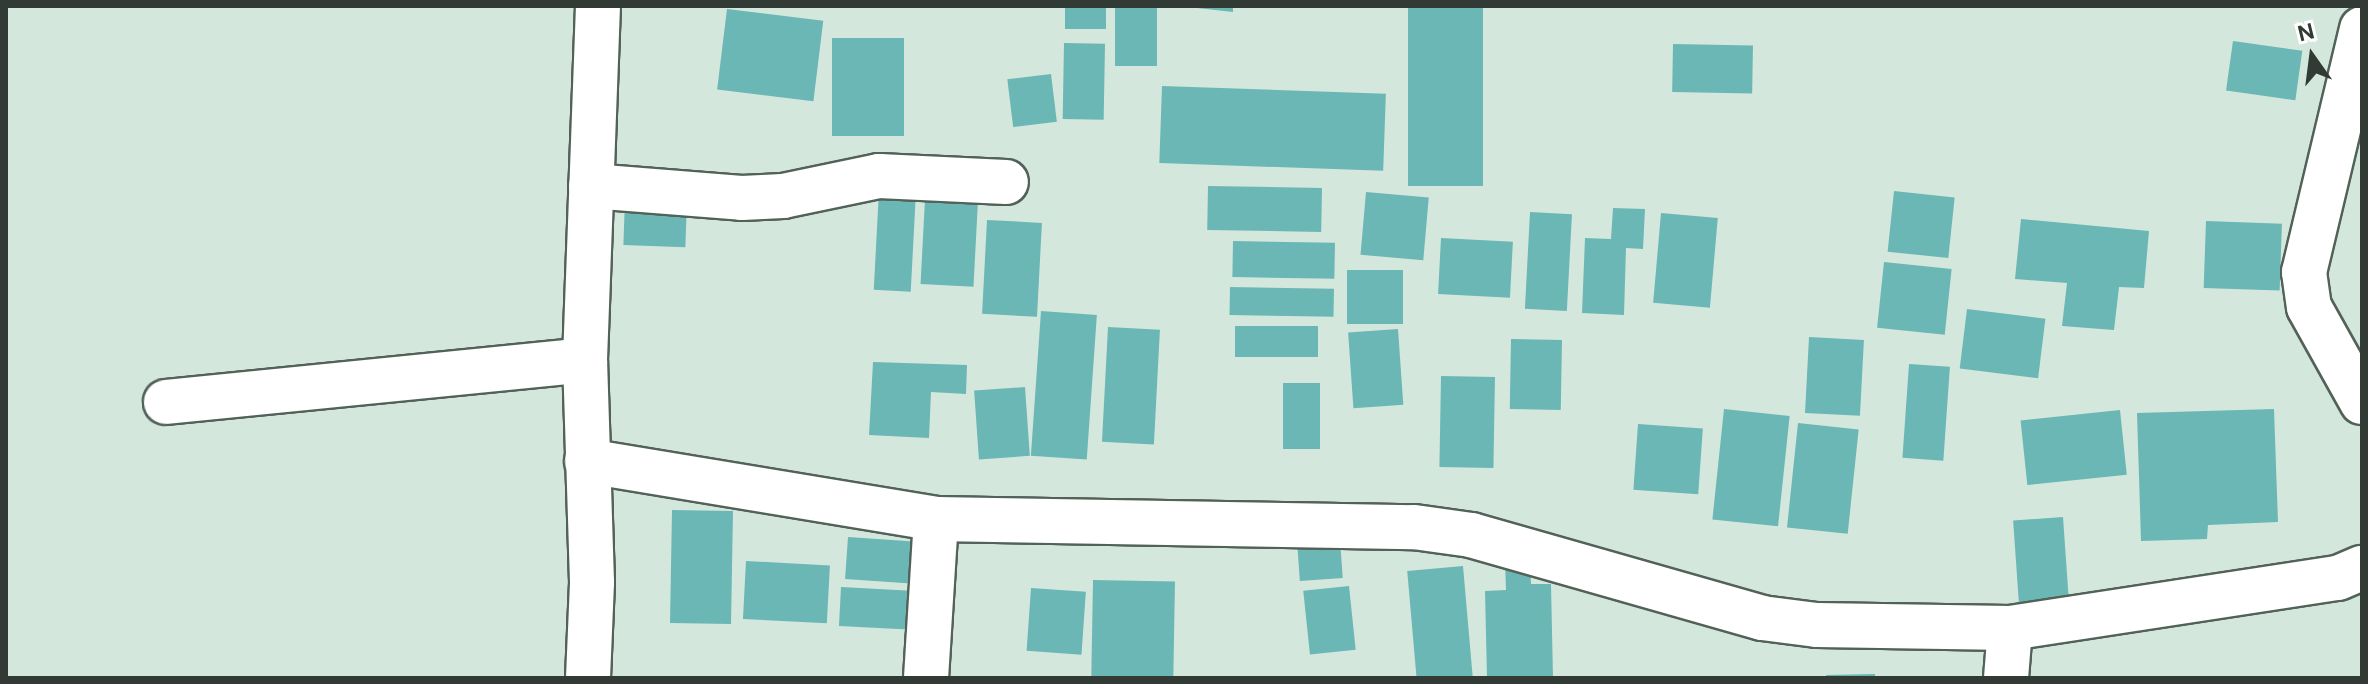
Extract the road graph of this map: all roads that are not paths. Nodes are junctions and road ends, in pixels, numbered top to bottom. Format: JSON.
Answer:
{"nodes":[{"id":1,"x":598,"y":6,"type":"edge"},
{"id":2,"x":2362,"y":29,"type":"edge"},
{"id":3,"x":1006,"y":182,"type":"dead end"},
{"id":4,"x":591,"y":186,"type":"junction"},
{"id":5,"x":585,"y":360,"type":"junction"},
{"id":6,"x":166,"y":402,"type":"dead end"},
{"id":7,"x":2362,"y":402,"type":"edge"},
{"id":8,"x":587,"y":461,"type":"junction"},
{"id":9,"x":936,"y":519,"type":"junction"},
{"id":10,"x":2362,"y":568,"type":"edge"},
{"id":11,"x":2010,"y":628,"type":"junction"},
{"id":12,"x":588,"y":678,"type":"edge"},
{"id":13,"x":926,"y":678,"type":"edge"},
{"id":14,"x":2006,"y":678,"type":"edge"}],
"edges":[{"from":1,"to":4,"type":"street"},
{"from":2,"to":7,"type":"street"},
{"from":3,"to":4,"type":"street"},
{"from":4,"to":5,"type":"street"},
{"from":5,"to":6,"type":"street"},
{"from":5,"to":8,"type":"street"},
{"from":8,"to":9,"type":"street"},
{"from":8,"to":12,"type":"street"},
{"from":9,"to":11,"type":"street"},
{"from":9,"to":13,"type":"street"},
{"from":10,"to":11,"type":"street"},
{"from":11,"to":14,"type":"street"}]}
